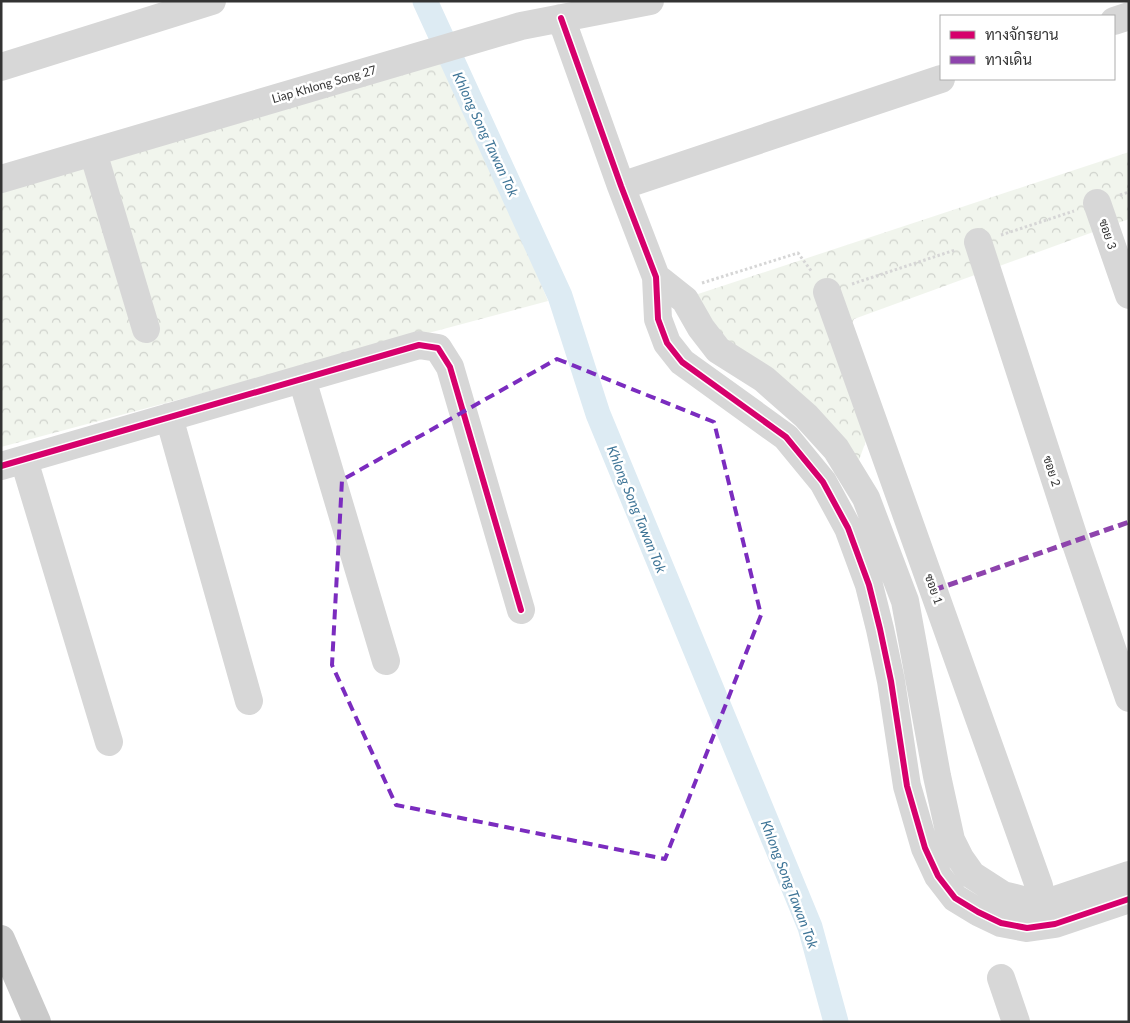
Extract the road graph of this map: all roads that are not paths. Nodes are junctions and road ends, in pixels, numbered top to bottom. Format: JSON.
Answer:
{"nodes":[{"id":1,"x":212,"y":1,"type":"edge"},
{"id":2,"x":650,"y":1,"type":"edge"},
{"id":3,"x":1129,"y":16,"type":"edge"},
{"id":4,"x":561,"y":18,"type":"junction"},
{"id":5,"x":1115,"y":21,"type":"edge"},
{"id":6,"x":1,"y":67,"type":"edge"},
{"id":7,"x":940,"y":79,"type":"edge"},
{"id":8,"x":93,"y":152,"type":"junction"},
{"id":9,"x":1,"y":179,"type":"edge"},
{"id":10,"x":621,"y":186,"type":"junction"},
{"id":11,"x":1097,"y":203,"type":"road end"},
{"id":12,"x":978,"y":242,"type":"road end"},
{"id":13,"x":665,"y":284,"type":"junction"},
{"id":14,"x":827,"y":292,"type":"road end"},
{"id":15,"x":1129,"y":295,"type":"edge"},
{"id":16,"x":146,"y":329,"type":"dead end"},
{"id":17,"x":302,"y":379,"type":"junction"},
{"id":18,"x":806,"y":416,"type":"junction"},
{"id":19,"x":169,"y":417,"type":"junction"},
{"id":20,"x":786,"y":437,"type":"junction"},
{"id":21,"x":13,"y":463,"type":"edge"},
{"id":22,"x":934,"y":590,"type":"junction"},
{"id":23,"x":521,"y":610,"type":"dead end"},
{"id":24,"x":907,"y":614,"type":"junction"},
{"id":25,"x":880,"y":629,"type":"junction"},
{"id":26,"x":386,"y":661,"type":"dead end"},
{"id":27,"x":1129,"y":698,"type":"edge"},
{"id":28,"x":249,"y":701,"type":"dead end"},
{"id":29,"x":109,"y":742,"type":"dead end"},
{"id":30,"x":1129,"y":874,"type":"edge"},
{"id":31,"x":1039,"y":886,"type":"dead end"},
{"id":32,"x":1129,"y":899,"type":"edge"},
{"id":33,"x":1,"y":939,"type":"edge"},
{"id":34,"x":1001,"y":978,"type":"dead end"},
{"id":35,"x":37,"y":1022,"type":"edge"},
{"id":36,"x":1016,"y":1022,"type":"edge"}],
"edges":[{"from":1,"to":6,"type":"street"},
{"from":2,"to":4,"type":"street","name":"Liap Khlong Song 27"},
{"from":3,"to":5,"type":"street"},
{"from":4,"to":8,"type":"street","name":"Liap Khlong Song 27"},
{"from":4,"to":10,"type":"street"},
{"from":7,"to":10,"type":"street"},
{"from":8,"to":9,"type":"street","name":"Liap Khlong Song 27"},
{"from":8,"to":16,"type":"street"},
{"from":10,"to":13,"type":"street"},
{"from":11,"to":15,"type":"street","name":"ซอย 3"},
{"from":12,"to":27,"type":"street","name":"ซอย 2"},
{"from":13,"to":18,"type":"street"},
{"from":13,"to":20,"type":"street"},
{"from":14,"to":22,"type":"street","name":"ซอย 1"},
{"from":17,"to":19,"type":"street"},
{"from":17,"to":23,"type":"street"},
{"from":17,"to":26,"type":"street"},
{"from":18,"to":20,"type":"street"},
{"from":18,"to":24,"type":"street"},
{"from":19,"to":21,"type":"street"},
{"from":19,"to":28,"type":"street"},
{"from":20,"to":25,"type":"street"},
{"from":21,"to":29,"type":"street"},
{"from":22,"to":24,"type":"street"},
{"from":22,"to":31,"type":"street","name":"ซอย 1"},
{"from":24,"to":25,"type":"street"},
{"from":24,"to":30,"type":"street"},
{"from":25,"to":32,"type":"street"},
{"from":33,"to":35,"type":"main road"},
{"from":34,"to":36,"type":"street"}]}
